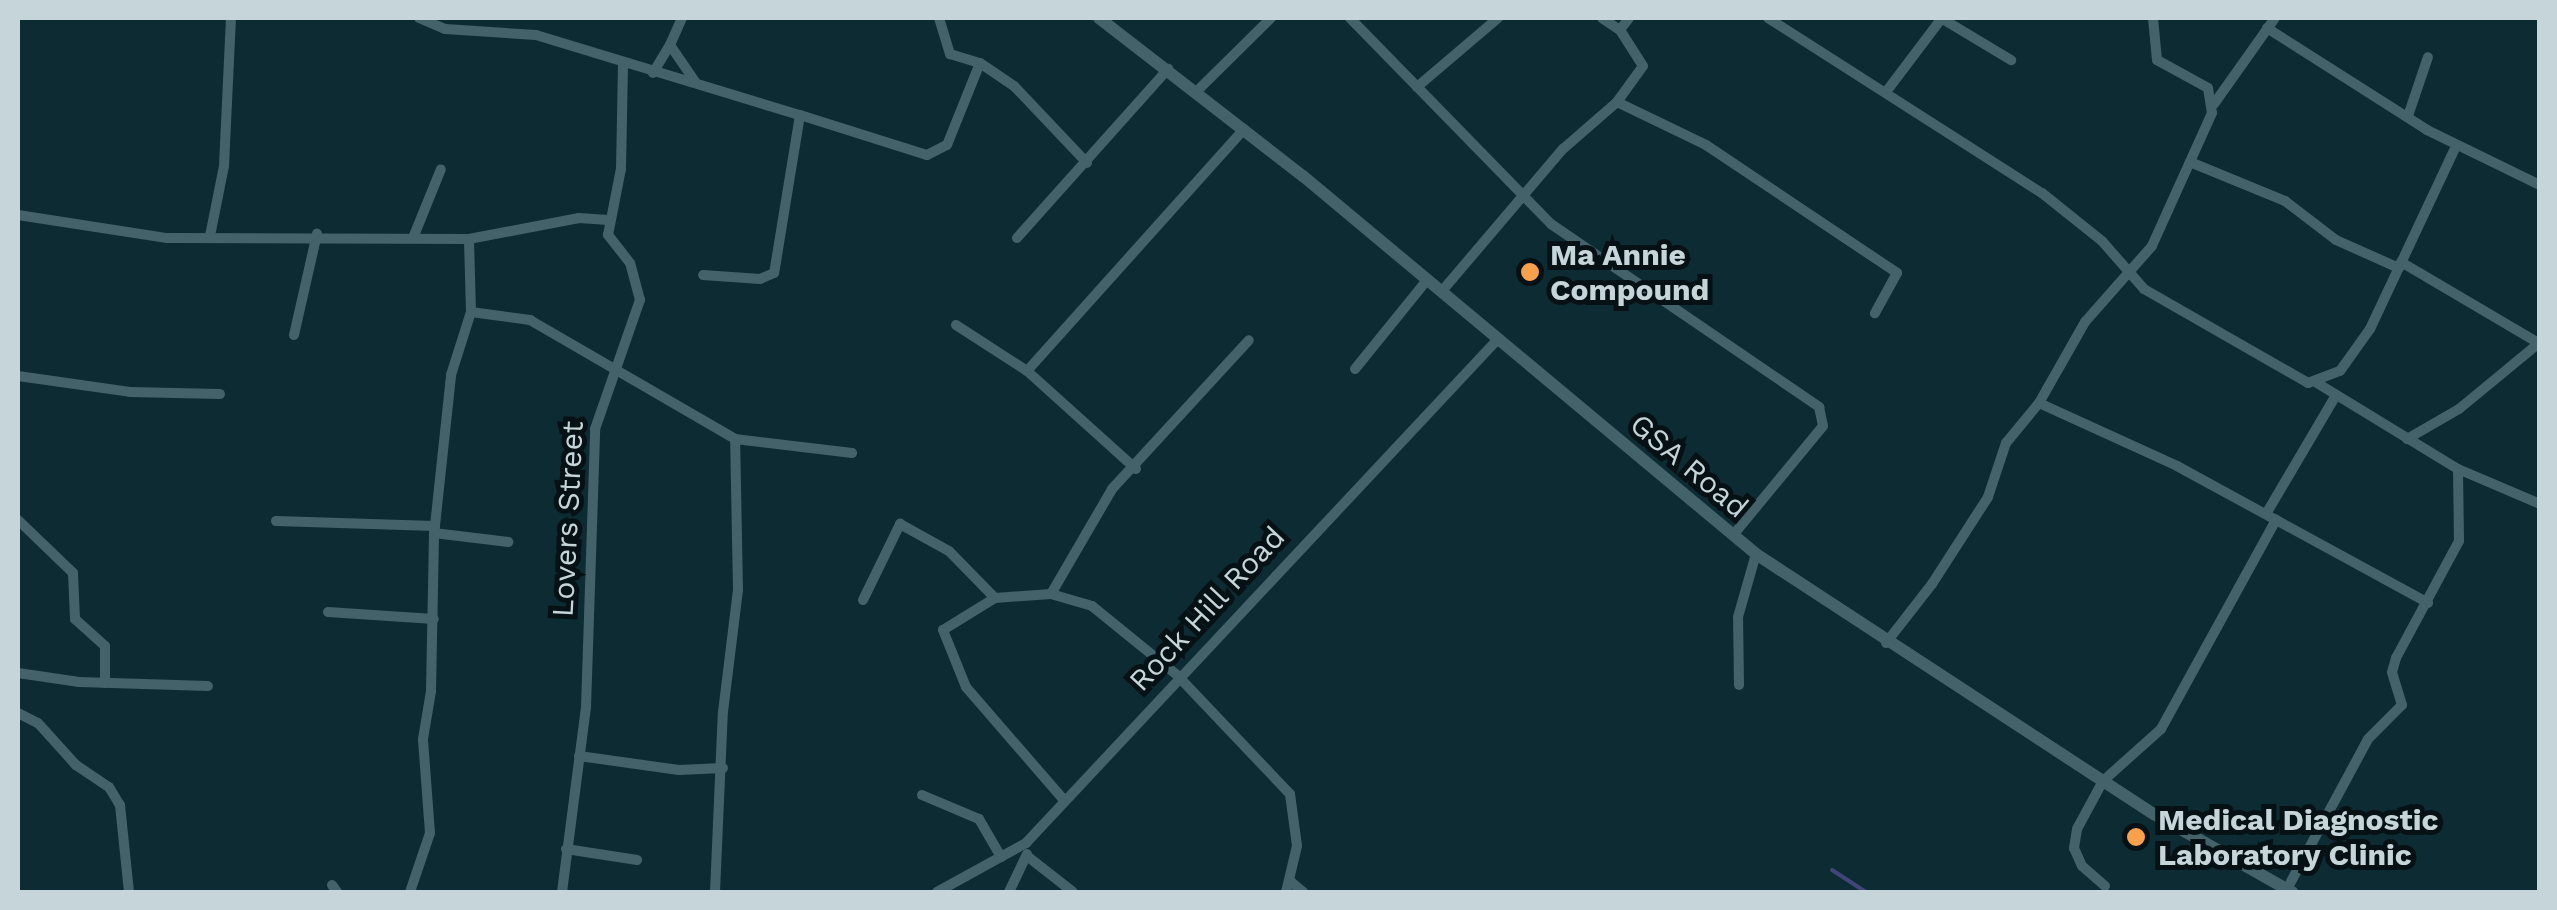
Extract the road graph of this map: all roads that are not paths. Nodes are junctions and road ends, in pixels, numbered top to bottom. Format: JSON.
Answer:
{"nodes":[{"id":1,"x":231,"y":18,"type":"edge"},
{"id":2,"x":419,"y":18,"type":"edge"},
{"id":3,"x":682,"y":18,"type":"edge"},
{"id":4,"x":939,"y":18,"type":"edge"},
{"id":5,"x":1099,"y":18,"type":"edge"},
{"id":6,"x":1271,"y":18,"type":"edge"},
{"id":7,"x":1350,"y":18,"type":"edge"},
{"id":8,"x":1498,"y":18,"type":"edge"},
{"id":9,"x":1602,"y":18,"type":"edge"},
{"id":10,"x":1630,"y":18,"type":"edge"},
{"id":11,"x":1768,"y":18,"type":"edge"},
{"id":12,"x":1942,"y":18,"type":"edge"},
{"id":13,"x":2152,"y":18,"type":"edge"},
{"id":14,"x":467,"y":22,"type":"edge"},
{"id":15,"x":2271,"y":23,"type":"edge"},
{"id":16,"x":1620,"y":30,"type":"junction"},
{"id":17,"x":670,"y":45,"type":"junction"},
{"id":18,"x":2428,"y":57,"type":"dead end"},
{"id":19,"x":2010,"y":60,"type":"dead end"},
{"id":20,"x":624,"y":62,"type":"junction"},
{"id":21,"x":980,"y":62,"type":"junction"},
{"id":22,"x":1168,"y":70,"type":"junction"},
{"id":23,"x":653,"y":73,"type":"junction"},
{"id":24,"x":696,"y":84,"type":"junction"},
{"id":25,"x":1417,"y":86,"type":"junction"},
{"id":26,"x":1196,"y":92,"type":"junction"},
{"id":27,"x":1886,"y":92,"type":"junction"},
{"id":28,"x":1617,"y":102,"type":"junction"},
{"id":29,"x":2214,"y":104,"type":"junction"},
{"id":30,"x":800,"y":116,"type":"junction"},
{"id":31,"x":2408,"y":116,"type":"junction"},
{"id":32,"x":1244,"y":129,"type":"junction"},
{"id":33,"x":2456,"y":146,"type":"junction"},
{"id":34,"x":2190,"y":162,"type":"junction"},
{"id":35,"x":1086,"y":164,"type":"junction"},
{"id":36,"x":441,"y":170,"type":"dead end"},
{"id":37,"x":2540,"y":185,"type":"edge"},
{"id":38,"x":1523,"y":195,"type":"junction"},
{"id":39,"x":18,"y":215,"type":"edge"},
{"id":40,"x":608,"y":220,"type":"junction"},
{"id":41,"x":317,"y":234,"type":"junction"},
{"id":42,"x":210,"y":236,"type":"junction"},
{"id":43,"x":413,"y":238,"type":"junction"},
{"id":44,"x":1017,"y":238,"type":"dead end"},
{"id":45,"x":469,"y":239,"type":"junction"},
{"id":46,"x":2400,"y":265,"type":"junction"},
{"id":47,"x":2127,"y":271,"type":"junction"},
{"id":48,"x":703,"y":275,"type":"dead end"},
{"id":49,"x":1427,"y":280,"type":"junction"},
{"id":50,"x":1442,"y":292,"type":"junction"},
{"id":51,"x":471,"y":312,"type":"junction"},
{"id":52,"x":1874,"y":313,"type":"dead end"},
{"id":53,"x":956,"y":325,"type":"dead end"},
{"id":54,"x":294,"y":335,"type":"dead end"},
{"id":55,"x":1498,"y":339,"type":"junction"},
{"id":56,"x":1250,"y":340,"type":"dead end"},
{"id":57,"x":2539,"y":344,"type":"edge"},
{"id":58,"x":1355,"y":369,"type":"dead end"},
{"id":59,"x":1027,"y":371,"type":"junction"},
{"id":60,"x":614,"y":372,"type":"junction"},
{"id":61,"x":18,"y":376,"type":"edge"},
{"id":62,"x":2317,"y":383,"type":"junction"},
{"id":63,"x":220,"y":394,"type":"dead end"},
{"id":64,"x":2336,"y":395,"type":"junction"},
{"id":65,"x":2039,"y":403,"type":"junction"},
{"id":66,"x":735,"y":439,"type":"junction"},
{"id":67,"x":2407,"y":439,"type":"junction"},
{"id":68,"x":852,"y":454,"type":"dead end"},
{"id":69,"x":1136,"y":469,"type":"junction"},
{"id":70,"x":2458,"y":469,"type":"junction"},
{"id":71,"x":2540,"y":504,"type":"edge"},
{"id":72,"x":2271,"y":517,"type":"junction"},
{"id":73,"x":18,"y":520,"type":"edge"},
{"id":74,"x":276,"y":520,"type":"dead end"},
{"id":75,"x":434,"y":530,"type":"junction"},
{"id":76,"x":1733,"y":535,"type":"junction"},
{"id":77,"x":508,"y":542,"type":"dead end"},
{"id":78,"x":1756,"y":554,"type":"junction"},
{"id":79,"x":1051,"y":594,"type":"junction"},
{"id":80,"x":995,"y":598,"type":"junction"},
{"id":81,"x":863,"y":600,"type":"dead end"},
{"id":82,"x":2428,"y":604,"type":"junction"},
{"id":83,"x":328,"y":612,"type":"dead end"},
{"id":84,"x":434,"y":619,"type":"junction"},
{"id":85,"x":1886,"y":643,"type":"junction"},
{"id":86,"x":18,"y":673,"type":"edge"},
{"id":87,"x":1177,"y":676,"type":"junction"},
{"id":88,"x":104,"y":683,"type":"junction"},
{"id":89,"x":1739,"y":685,"type":"dead end"},
{"id":90,"x":208,"y":686,"type":"dead end"},
{"id":91,"x":18,"y":712,"type":"edge"},
{"id":92,"x":578,"y":756,"type":"junction"},
{"id":93,"x":723,"y":768,"type":"junction"},
{"id":94,"x":2103,"y":781,"type":"junction"},
{"id":95,"x":922,"y":795,"type":"dead end"},
{"id":96,"x":1064,"y":800,"type":"junction"},
{"id":97,"x":1026,"y":843,"type":"junction"},
{"id":98,"x":566,"y":848,"type":"junction"},
{"id":99,"x":1027,"y":856,"type":"junction"},
{"id":100,"x":1002,"y":857,"type":"junction"},
{"id":101,"x":637,"y":860,"type":"dead end"},
{"id":102,"x":2105,"y":886,"type":"dead end"},
{"id":103,"x":1288,"y":887,"type":"edge"},
{"id":104,"x":2289,"y":891,"type":"edge"},
{"id":105,"x":130,"y":892,"type":"edge"},
{"id":106,"x":410,"y":892,"type":"edge"},
{"id":107,"x":562,"y":892,"type":"edge"},
{"id":108,"x":715,"y":892,"type":"edge"},
{"id":109,"x":936,"y":892,"type":"edge"},
{"id":110,"x":1009,"y":892,"type":"edge"},
{"id":111,"x":1073,"y":892,"type":"edge"},
{"id":112,"x":1303,"y":892,"type":"edge"}],
"edges":[{"from":1,"to":42,"type":"street"},
{"from":2,"to":14,"type":"street"},
{"from":3,"to":17,"type":"street"},
{"from":4,"to":21,"type":"street"},
{"from":5,"to":22,"type":"street","name":"GSA Road"},
{"from":6,"to":26,"type":"street"},
{"from":7,"to":25,"type":"street"},
{"from":8,"to":25,"type":"street"},
{"from":9,"to":16,"type":"street"},
{"from":10,"to":16,"type":"street"},
{"from":11,"to":27,"type":"street"},
{"from":12,"to":19,"type":"street"},
{"from":12,"to":27,"type":"street"},
{"from":13,"to":29,"type":"street"},
{"from":14,"to":20,"type":"street"},
{"from":15,"to":29,"type":"street"},
{"from":15,"to":31,"type":"street"},
{"from":16,"to":28,"type":"street"},
{"from":17,"to":23,"type":"street"},
{"from":17,"to":24,"type":"street"},
{"from":18,"to":31,"type":"street"},
{"from":20,"to":23,"type":"street"},
{"from":20,"to":40,"type":"street"},
{"from":21,"to":30,"type":"street"},
{"from":21,"to":35,"type":"street"},
{"from":22,"to":26,"type":"street","name":"GSA Road"},
{"from":22,"to":35,"type":"street"},
{"from":23,"to":24,"type":"street"},
{"from":24,"to":30,"type":"street"},
{"from":25,"to":38,"type":"street"},
{"from":26,"to":32,"type":"street","name":"GSA Road"},
{"from":27,"to":47,"type":"street"},
{"from":28,"to":38,"type":"street"},
{"from":28,"to":52,"type":"street"},
{"from":29,"to":34,"type":"street"},
{"from":30,"to":48,"type":"street"},
{"from":31,"to":33,"type":"street"},
{"from":32,"to":49,"type":"street","name":"GSA Road"},
{"from":32,"to":59,"type":"street"},
{"from":33,"to":37,"type":"street"},
{"from":33,"to":46,"type":"street"},
{"from":34,"to":46,"type":"street"},
{"from":34,"to":47,"type":"street"},
{"from":35,"to":44,"type":"street"},
{"from":36,"to":43,"type":"street"},
{"from":38,"to":50,"type":"street"},
{"from":38,"to":76,"type":"street"},
{"from":39,"to":42,"type":"street"},
{"from":40,"to":45,"type":"street"},
{"from":40,"to":60,"type":"street","name":"Lovers Street"},
{"from":41,"to":42,"type":"street"},
{"from":41,"to":43,"type":"street"},
{"from":41,"to":54,"type":"street"},
{"from":43,"to":45,"type":"street"},
{"from":45,"to":51,"type":"street"},
{"from":46,"to":57,"type":"street"},
{"from":46,"to":62,"type":"street"},
{"from":47,"to":62,"type":"street"},
{"from":47,"to":65,"type":"street"},
{"from":49,"to":50,"type":"street","name":"GSA Road"},
{"from":49,"to":58,"type":"street"},
{"from":50,"to":55,"type":"street","name":"GSA Road"},
{"from":51,"to":60,"type":"street"},
{"from":51,"to":75,"type":"street"},
{"from":53,"to":59,"type":"street"},
{"from":55,"to":76,"type":"street","name":"GSA Road"},
{"from":55,"to":87,"type":"street","name":"Rock Hill Road"},
{"from":56,"to":69,"type":"street"},
{"from":57,"to":67,"type":"street"},
{"from":59,"to":69,"type":"street"},
{"from":60,"to":66,"type":"street"},
{"from":60,"to":92,"type":"street","name":"Lovers Street"},
{"from":61,"to":63,"type":"street"},
{"from":62,"to":64,"type":"street"},
{"from":64,"to":67,"type":"street"},
{"from":64,"to":72,"type":"street"},
{"from":65,"to":72,"type":"street"},
{"from":65,"to":85,"type":"street"},
{"from":66,"to":68,"type":"street"},
{"from":66,"to":93,"type":"street"},
{"from":67,"to":70,"type":"street"},
{"from":69,"to":79,"type":"street"},
{"from":70,"to":71,"type":"street"},
{"from":70,"to":82,"type":"street"},
{"from":72,"to":82,"type":"street"},
{"from":72,"to":94,"type":"street"},
{"from":73,"to":88,"type":"street"},
{"from":74,"to":75,"type":"street"},
{"from":75,"to":77,"type":"street"},
{"from":75,"to":84,"type":"street"},
{"from":76,"to":78,"type":"street","name":"GSA Road"},
{"from":78,"to":85,"type":"street","name":"GSA Road"},
{"from":78,"to":89,"type":"street"},
{"from":79,"to":80,"type":"street"},
{"from":79,"to":87,"type":"street"},
{"from":80,"to":81,"type":"street"},
{"from":80,"to":96,"type":"street"},
{"from":82,"to":104,"type":"street"},
{"from":83,"to":84,"type":"street"},
{"from":84,"to":106,"type":"street"},
{"from":85,"to":94,"type":"street","name":"GSA Road"},
{"from":86,"to":88,"type":"street"},
{"from":87,"to":96,"type":"street","name":"Rock Hill Road"},
{"from":87,"to":103,"type":"street"},
{"from":88,"to":90,"type":"street"},
{"from":91,"to":105,"type":"street"},
{"from":92,"to":93,"type":"street"},
{"from":92,"to":98,"type":"street","name":"Lovers Street"},
{"from":93,"to":108,"type":"street"},
{"from":94,"to":102,"type":"street"},
{"from":94,"to":104,"type":"street","name":"GSA Road"},
{"from":95,"to":100,"type":"street"},
{"from":96,"to":97,"type":"street","name":"Rock Hill Road"},
{"from":97,"to":99,"type":"street"},
{"from":97,"to":100,"type":"street","name":"Rock Hill Road"},
{"from":98,"to":101,"type":"street"},
{"from":98,"to":107,"type":"street","name":"Lovers Street"},
{"from":99,"to":110,"type":"street"},
{"from":99,"to":111,"type":"street"},
{"from":100,"to":109,"type":"street","name":"Rock Hill Road"},
{"from":103,"to":112,"type":"street"}]}
